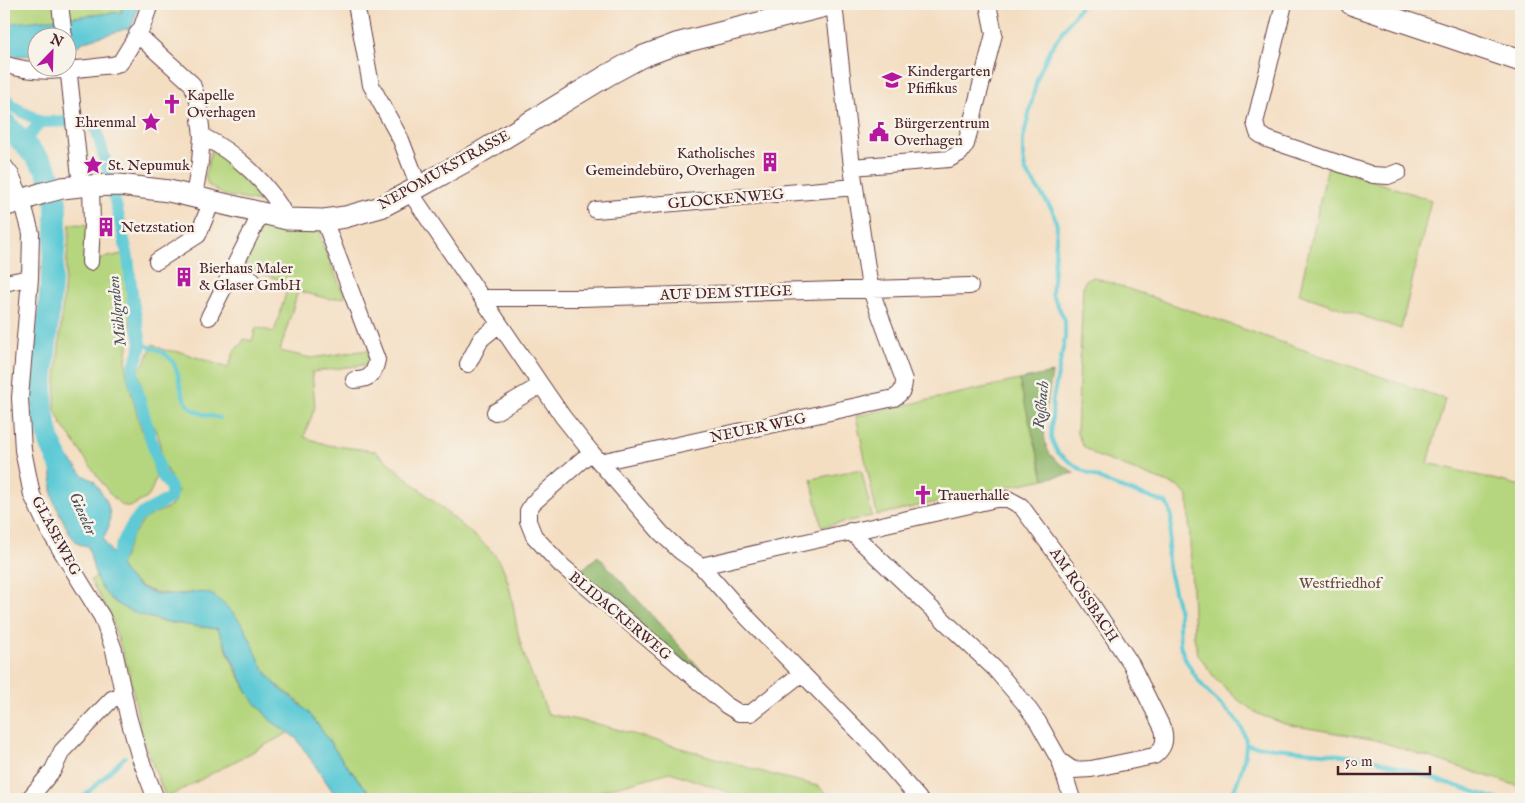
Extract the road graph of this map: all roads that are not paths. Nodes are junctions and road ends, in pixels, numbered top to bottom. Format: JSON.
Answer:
{"nodes":[{"id":1,"x":150,"y":4,"type":"edge"},
{"id":2,"x":356,"y":4,"type":"edge"},
{"id":3,"x":834,"y":4,"type":"edge"},
{"id":4,"x":988,"y":4,"type":"edge"},
{"id":5,"x":1284,"y":4,"type":"edge"},
{"id":6,"x":1350,"y":4,"type":"edge"},
{"id":7,"x":61,"y":11,"type":"edge"},
{"id":8,"x":63,"y":28,"type":"edge"},
{"id":9,"x":137,"y":34,"type":"junction"},
{"id":10,"x":1521,"y":61,"type":"edge"},
{"id":11,"x":4,"y":64,"type":"edge"},
{"id":12,"x":78,"y":67,"type":"edge"},
{"id":13,"x":28,"y":70,"type":"edge"},
{"id":14,"x":69,"y":78,"type":"edge"},
{"id":15,"x":202,"y":136,"type":"junction"},
{"id":16,"x":4,"y":166,"type":"edge"},
{"id":17,"x":852,"y":167,"type":"junction"},
{"id":18,"x":1398,"y":172,"type":"dead end"},
{"id":19,"x":84,"y":187,"type":"junction"},
{"id":20,"x":855,"y":187,"type":"junction"},
{"id":21,"x":415,"y":189,"type":"junction"},
{"id":22,"x":203,"y":199,"type":"junction"},
{"id":23,"x":13,"y":203,"type":"edge"},
{"id":24,"x":596,"y":210,"type":"dead end"},
{"id":25,"x":261,"y":213,"type":"junction"},
{"id":26,"x":287,"y":218,"type":"junction"},
{"id":27,"x":324,"y":220,"type":"junction"},
{"id":28,"x":157,"y":261,"type":"dead end"},
{"id":29,"x":90,"y":262,"type":"dead end"},
{"id":30,"x":232,"y":272,"type":"junction"},
{"id":31,"x":30,"y":278,"type":"junction"},
{"id":32,"x":252,"y":279,"type":"dead end"},
{"id":33,"x":4,"y":283,"type":"edge"},
{"id":34,"x":970,"y":286,"type":"dead end"},
{"id":35,"x":870,"y":288,"type":"junction"},
{"id":36,"x":482,"y":298,"type":"junction"},
{"id":37,"x":209,"y":317,"type":"dead end"},
{"id":38,"x":498,"y":325,"type":"junction"},
{"id":39,"x":468,"y":364,"type":"dead end"},
{"id":40,"x":354,"y":380,"type":"dead end"},
{"id":41,"x":541,"y":385,"type":"junction"},
{"id":42,"x":495,"y":412,"type":"dead end"},
{"id":43,"x":596,"y":457,"type":"junction"},
{"id":44,"x":850,"y":531,"type":"junction"},
{"id":45,"x":701,"y":566,"type":"junction"},
{"id":46,"x":802,"y":673,"type":"junction"},
{"id":47,"x":123,"y":694,"type":"junction"},
{"id":48,"x":1060,"y":761,"type":"junction"},
{"id":49,"x":154,"y":798,"type":"edge"},
{"id":50,"x":29,"y":799,"type":"edge"},
{"id":51,"x":919,"y":799,"type":"edge"},
{"id":52,"x":1072,"y":799,"type":"edge"}],
"edges":[{"from":1,"to":9,"type":"street"},
{"from":2,"to":21,"type":"street"},
{"from":3,"to":17,"type":"street"},
{"from":3,"to":21,"type":"main road","name":"NEPOMUKSTRASSE"},
{"from":4,"to":17,"type":"street"},
{"from":5,"to":18,"type":"street"},
{"from":6,"to":10,"type":"main road"},
{"from":7,"to":8,"type":"street"},
{"from":9,"to":12,"type":"street"},
{"from":9,"to":15,"type":"street"},
{"from":11,"to":13,"type":"street"},
{"from":14,"to":19,"type":"street"},
{"from":15,"to":22,"type":"street"},
{"from":15,"to":26,"type":"street"},
{"from":16,"to":23,"type":"street","name":"GLASEWEG"},
{"from":17,"to":20,"type":"street"},
{"from":19,"to":22,"type":"main road","name":"NEPOMUKSTRASSE"},
{"from":19,"to":23,"type":"main road","name":"NEPOMUKSTRASSE"},
{"from":19,"to":29,"type":"street"},
{"from":20,"to":24,"type":"street","name":"GLOCKENWEG"},
{"from":20,"to":35,"type":"street"},
{"from":21,"to":27,"type":"main road","name":"NEPOMUKSTRASSE"},
{"from":21,"to":36,"type":"street"},
{"from":22,"to":25,"type":"main road","name":"NEPOMUKSTRASSE"},
{"from":22,"to":28,"type":"street"},
{"from":23,"to":31,"type":"street","name":"GLASEWEG"},
{"from":25,"to":26,"type":"main road","name":"NEPOMUKSTRASSE"},
{"from":25,"to":30,"type":"street"},
{"from":26,"to":27,"type":"main road","name":"NEPOMUKSTRASSE"},
{"from":27,"to":40,"type":"street"},
{"from":30,"to":32,"type":"street"},
{"from":30,"to":37,"type":"street"},
{"from":31,"to":33,"type":"street"},
{"from":31,"to":47,"type":"street","name":"GLASEWEG"},
{"from":34,"to":35,"type":"street","name":"AUF DEM STIEGE"},
{"from":35,"to":36,"type":"street","name":"AUF DEM STIEGE"},
{"from":35,"to":43,"type":"street","name":"NEUER WEG"},
{"from":36,"to":38,"type":"street"},
{"from":38,"to":39,"type":"street"},
{"from":38,"to":41,"type":"street"},
{"from":41,"to":42,"type":"street"},
{"from":41,"to":43,"type":"street"},
{"from":43,"to":45,"type":"street"},
{"from":43,"to":46,"type":"street","name":"BLIDACKERWEG"},
{"from":44,"to":45,"type":"street","name":"AM ROSSBACH"},
{"from":44,"to":48,"type":"street"},
{"from":44,"to":48,"type":"street","name":"AM ROSSBACH"},
{"from":45,"to":46,"type":"street"},
{"from":46,"to":51,"type":"street"},
{"from":47,"to":49,"type":"street","name":"GLASEWEG"},
{"from":47,"to":50,"type":"street"},
{"from":48,"to":52,"type":"street"}]}
